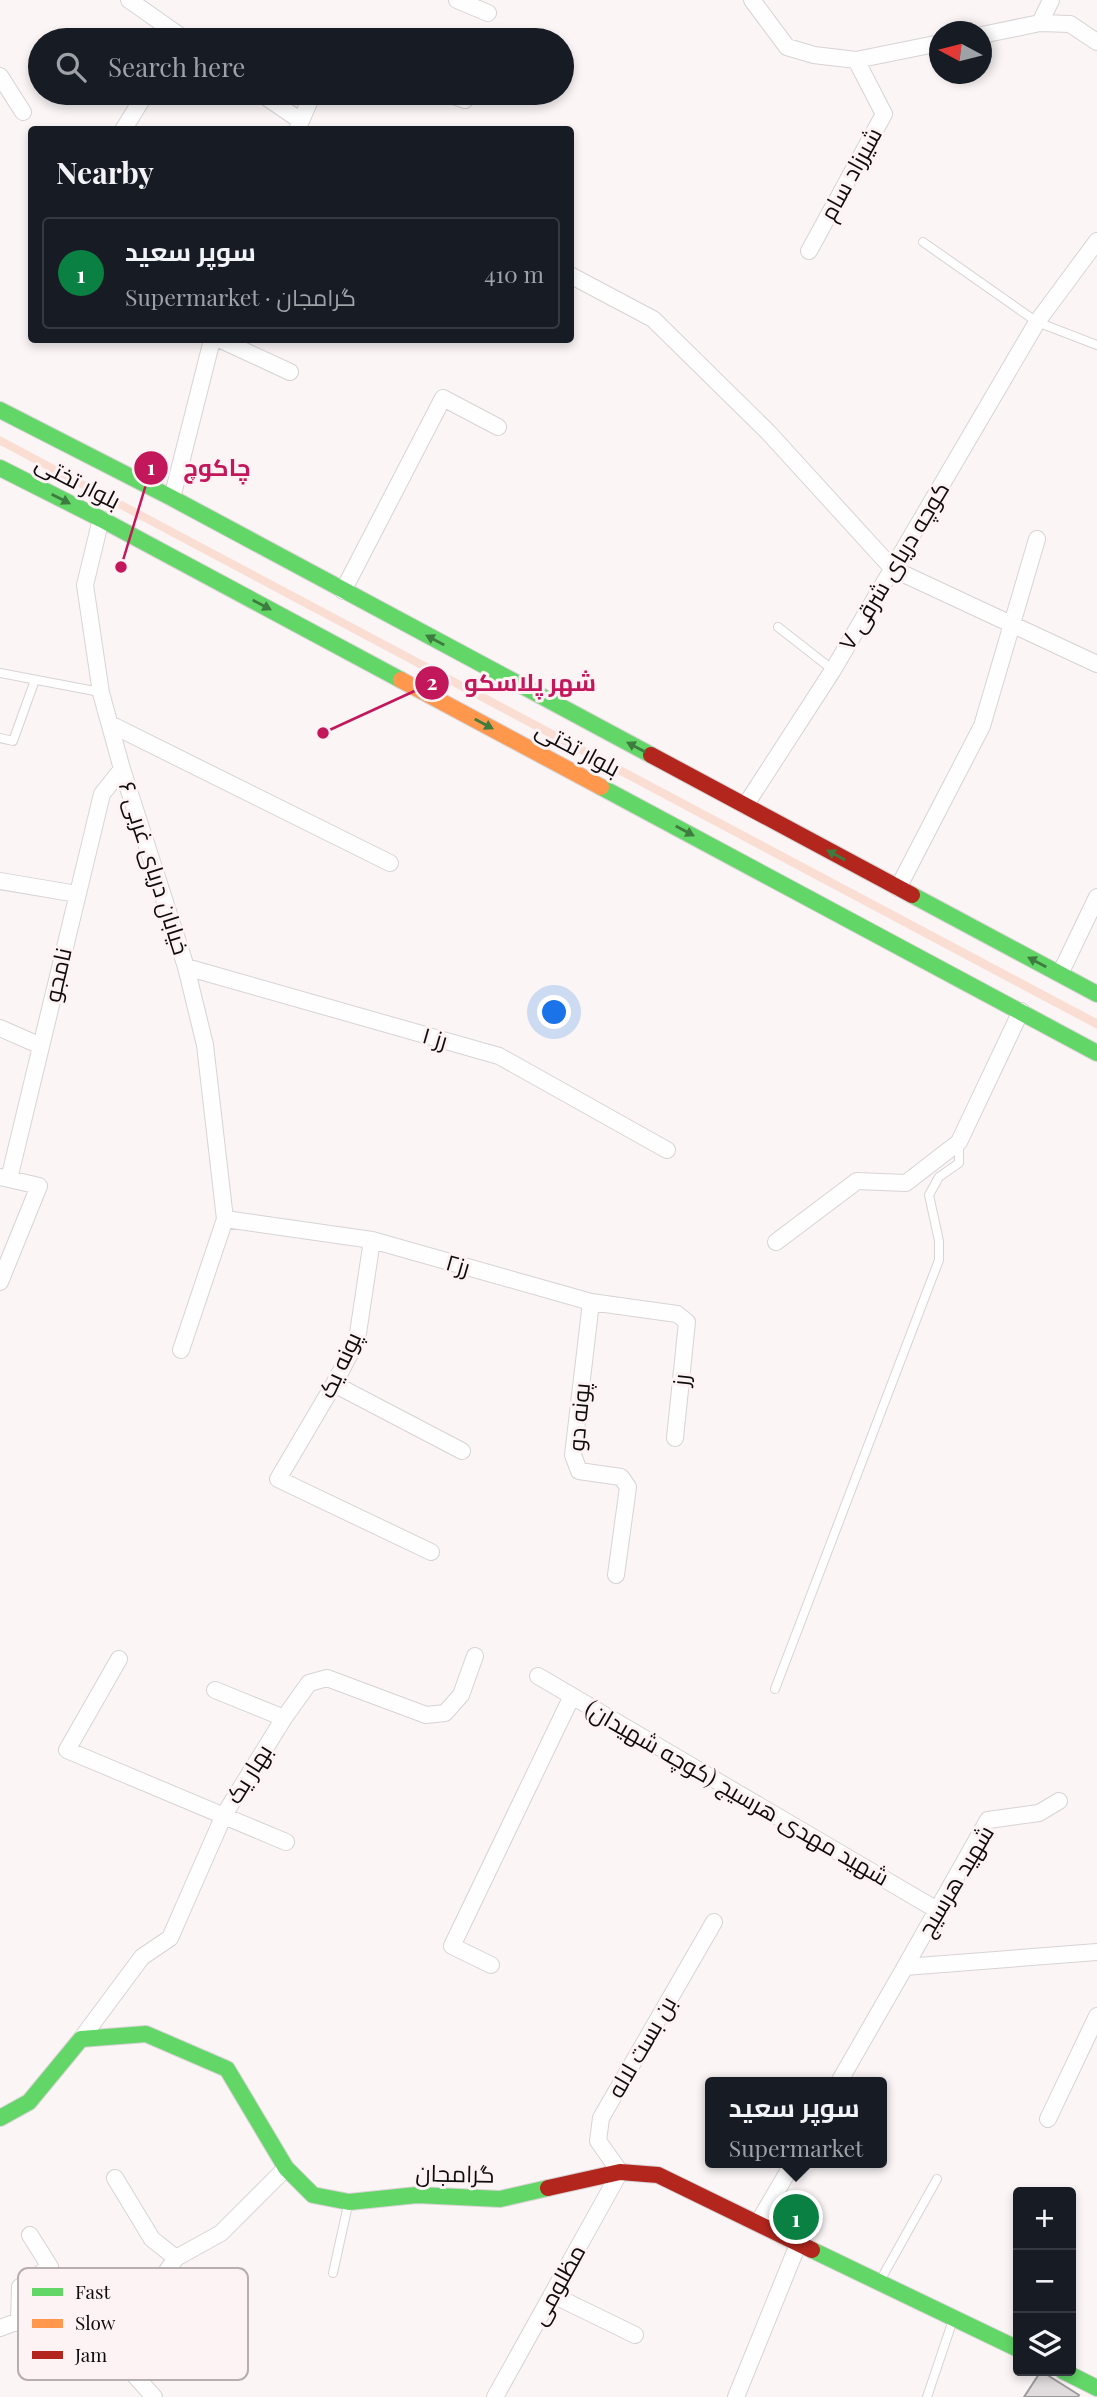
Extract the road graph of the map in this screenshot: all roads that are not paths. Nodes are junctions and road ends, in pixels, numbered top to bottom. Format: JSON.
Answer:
{"nodes":[{"id":1,"x":129,"y":0,"type":"edge"},
{"id":2,"x":457,"y":0,"type":"edge"},
{"id":3,"x":752,"y":0,"type":"edge"},
{"id":4,"x":1051,"y":0,"type":"edge"},
{"id":5,"x":488,"y":13,"type":"dead end"},
{"id":6,"x":1040,"y":23,"type":"junction"},
{"id":7,"x":167,"y":28,"type":"edge"},
{"id":8,"x":992,"y":33,"type":"edge"},
{"id":9,"x":1097,"y":42,"type":"edge"},
{"id":10,"x":929,"y":45,"type":"edge"},
{"id":11,"x":856,"y":60,"type":"junction"},
{"id":12,"x":0,"y":76,"type":"edge"},
{"id":13,"x":139,"y":105,"type":"edge"},
{"id":14,"x":275,"y":105,"type":"edge"},
{"id":15,"x":308,"y":105,"type":"edge"},
{"id":16,"x":23,"y":111,"type":"dead end"},
{"id":17,"x":299,"y":125,"type":"edge"},
{"id":18,"x":125,"y":126,"type":"edge"},
{"id":19,"x":1097,"y":241,"type":"edge"},
{"id":20,"x":923,"y":242,"type":"dead end"},
{"id":21,"x":809,"y":251,"type":"dead end"},
{"id":22,"x":574,"y":277,"type":"edge"},
{"id":23,"x":1037,"y":322,"type":"junction"},
{"id":24,"x":211,"y":343,"type":"edge"},
{"id":25,"x":227,"y":343,"type":"edge"},
{"id":26,"x":1097,"y":345,"type":"edge"},
{"id":27,"x":290,"y":372,"type":"dead end"},
{"id":28,"x":0,"y":410,"type":"edge"},
{"id":29,"x":498,"y":427,"type":"dead end"},
{"id":30,"x":0,"y":468,"type":"edge"},
{"id":31,"x":172,"y":498,"type":"junction"},
{"id":32,"x":101,"y":519,"type":"junction"},
{"id":33,"x":1037,"y":539,"type":"dead end"},
{"id":34,"x":893,"y":569,"type":"junction"},
{"id":35,"x":343,"y":591,"type":"junction"},
{"id":36,"x":1012,"y":624,"type":"junction"},
{"id":37,"x":778,"y":627,"type":"dead end"},
{"id":38,"x":1097,"y":664,"type":"edge"},
{"id":39,"x":833,"y":670,"type":"junction"},
{"id":40,"x":0,"y":673,"type":"edge"},
{"id":41,"x":35,"y":680,"type":"junction"},
{"id":42,"x":102,"y":693,"type":"junction"},
{"id":43,"x":110,"y":724,"type":"junction"},
{"id":44,"x":0,"y":738,"type":"edge"},
{"id":45,"x":122,"y":769,"type":"junction"},
{"id":46,"x":745,"y":806,"type":"junction"},
{"id":47,"x":390,"y":863,"type":"dead end"},
{"id":48,"x":0,"y":881,"type":"edge"},
{"id":49,"x":898,"y":888,"type":"junction"},
{"id":50,"x":77,"y":894,"type":"junction"},
{"id":51,"x":1097,"y":897,"type":"edge"},
{"id":52,"x":186,"y":967,"type":"junction"},
{"id":53,"x":1060,"y":974,"type":"junction"},
{"id":54,"x":1097,"y":994,"type":"edge"},
{"id":55,"x":1021,"y":1011,"type":"junction"},
{"id":56,"x":0,"y":1028,"type":"edge"},
{"id":57,"x":41,"y":1046,"type":"junction"},
{"id":58,"x":1097,"y":1052,"type":"edge"},
{"id":59,"x":959,"y":1142,"type":"junction"},
{"id":60,"x":667,"y":1150,"type":"dead end"},
{"id":61,"x":5,"y":1178,"type":"edge"},
{"id":62,"x":225,"y":1219,"type":"junction"},
{"id":63,"x":372,"y":1240,"type":"junction"},
{"id":64,"x":776,"y":1242,"type":"dead end"},
{"id":65,"x":0,"y":1282,"type":"edge"},
{"id":66,"x":591,"y":1302,"type":"junction"},
{"id":67,"x":687,"y":1322,"type":"joint"},
{"id":68,"x":181,"y":1350,"type":"dead end"},
{"id":69,"x":334,"y":1384,"type":"junction"},
{"id":70,"x":675,"y":1438,"type":"dead end"},
{"id":71,"x":462,"y":1451,"type":"dead end"},
{"id":72,"x":431,"y":1552,"type":"dead end"},
{"id":73,"x":616,"y":1575,"type":"dead end"},
{"id":74,"x":475,"y":1656,"type":"dead end"},
{"id":75,"x":119,"y":1659,"type":"dead end"},
{"id":76,"x":538,"y":1676,"type":"dead end"},
{"id":77,"x":775,"y":1689,"type":"dead end"},
{"id":78,"x":215,"y":1690,"type":"dead end"},
{"id":79,"x":572,"y":1696,"type":"junction"},
{"id":80,"x":284,"y":1718,"type":"junction"},
{"id":81,"x":1059,"y":1801,"type":"dead end"},
{"id":82,"x":224,"y":1815,"type":"junction"},
{"id":83,"x":286,"y":1843,"type":"dead end"},
{"id":84,"x":937,"y":1910,"type":"junction"},
{"id":85,"x":714,"y":1922,"type":"dead end"},
{"id":86,"x":1097,"y":1952,"type":"edge"},
{"id":87,"x":491,"y":1965,"type":"dead end"},
{"id":88,"x":905,"y":1967,"type":"junction"},
{"id":89,"x":1097,"y":2016,"type":"edge"},
{"id":90,"x":81,"y":2039,"type":"junction"},
{"id":91,"x":842,"y":2077,"type":"edge"},
{"id":92,"x":0,"y":2118,"type":"edge"},
{"id":93,"x":1048,"y":2119,"type":"dead end"},
{"id":94,"x":286,"y":2168,"type":"junction"},
{"id":95,"x":790,"y":2168,"type":"edge"},
{"id":96,"x":620,"y":2172,"type":"junction"},
{"id":97,"x":115,"y":2178,"type":"dead end"},
{"id":98,"x":937,"y":2179,"type":"dead end"},
{"id":99,"x":349,"y":2202,"type":"junction"},
{"id":100,"x":758,"y":2223,"type":"junction"},
{"id":101,"x":30,"y":2235,"type":"dead end"},
{"id":102,"x":799,"y":2242,"type":"junction"},
{"id":103,"x":176,"y":2258,"type":"junction"},
{"id":104,"x":48,"y":2268,"type":"edge"},
{"id":105,"x":169,"y":2268,"type":"edge"},
{"id":106,"x":332,"y":2273,"type":"dead end"},
{"id":107,"x":880,"y":2281,"type":"junction"},
{"id":108,"x":553,"y":2295,"type":"junction"},
{"id":109,"x":954,"y":2318,"type":"junction"},
{"id":110,"x":18,"y":2321,"type":"edge"},
{"id":111,"x":0,"y":2328,"type":"edge"},
{"id":112,"x":635,"y":2335,"type":"dead end"},
{"id":113,"x":1013,"y":2347,"type":"edge"},
{"id":114,"x":1070,"y":2376,"type":"edge"},
{"id":115,"x":139,"y":2380,"type":"edge"},
{"id":116,"x":1096,"y":2393,"type":"edge"},
{"id":117,"x":154,"y":2397,"type":"edge"},
{"id":118,"x":495,"y":2397,"type":"edge"},
{"id":119,"x":736,"y":2397,"type":"edge"},
{"id":120,"x":927,"y":2397,"type":"edge"}],
"edges":[{"from":1,"to":7,"type":"street"},
{"from":2,"to":5,"type":"street"},
{"from":3,"to":11,"type":"street"},
{"from":4,"to":6,"type":"street"},
{"from":6,"to":8,"type":"street"},
{"from":6,"to":9,"type":"street"},
{"from":10,"to":11,"type":"street"},
{"from":11,"to":21,"type":"street","name":"شیرزاد سام"},
{"from":12,"to":16,"type":"street"},
{"from":13,"to":18,"type":"street"},
{"from":14,"to":17,"type":"street"},
{"from":15,"to":17,"type":"street"},
{"from":19,"to":23,"type":"street","name":"کوچه دریای شرقی ۷"},
{"from":20,"to":23,"type":"lane"},
{"from":22,"to":34,"type":"street"},
{"from":23,"to":26,"type":"lane"},
{"from":23,"to":34,"type":"street","name":"کوچه دریای شرقی ۷"},
{"from":24,"to":31,"type":"street"},
{"from":25,"to":27,"type":"street"},
{"from":28,"to":31,"type":"main road","name":"بلوار تختی"},
{"from":29,"to":35,"type":"street"},
{"from":30,"to":32,"type":"main road","name":"بلوار تختی","one_way":true},
{"from":31,"to":35,"type":"main road","name":"بلوار تختی"},
{"from":32,"to":42,"type":"street","name":"خیابان دریای غربی ۶"},
{"from":32,"to":55,"type":"main road","name":"بلوار تختی","one_way":true},
{"from":33,"to":36,"type":"street"},
{"from":34,"to":36,"type":"street"},
{"from":34,"to":39,"type":"street","name":"کوچه دریای شرقی ۷"},
{"from":46,"to":35,"type":"main road","name":"بلوار تختی","one_way":true},
{"from":36,"to":38,"type":"street"},
{"from":36,"to":49,"type":"street"},
{"from":37,"to":39,"type":"lane"},
{"from":39,"to":46,"type":"street","name":"کوچه دریای شرقی ۷"},
{"from":40,"to":41,"type":"lane"},
{"from":41,"to":42,"type":"lane"},
{"from":41,"to":44,"type":"lane"},
{"from":42,"to":43,"type":"street","name":"خیابان دریای غربی ۶"},
{"from":43,"to":45,"type":"street","name":"خیابان دریای غربی ۶"},
{"from":43,"to":47,"type":"street"},
{"from":45,"to":50,"type":"street","name":"نامجو"},
{"from":45,"to":52,"type":"street","name":"خیابان دریای غربی ۶"},
{"from":49,"to":46,"type":"main road","name":"بلوار تختی","one_way":true},
{"from":48,"to":50,"type":"street"},
{"from":53,"to":49,"type":"main road","name":"بلوار تختی","one_way":true},
{"from":50,"to":57,"type":"street","name":"نامجو"},
{"from":51,"to":53,"type":"street"},
{"from":52,"to":60,"type":"street","name":"رز ۱"},
{"from":52,"to":62,"type":"street","name":"خیابان دریای غربی ۶"},
{"from":53,"to":54,"type":"main road","name":"بلوار تختی"},
{"from":55,"to":58,"type":"main road","name":"بلوار تختی"},
{"from":55,"to":59,"type":"street"},
{"from":56,"to":57,"type":"street"},
{"from":57,"to":61,"type":"street","name":"نامجو"},
{"from":59,"to":64,"type":"street"},
{"from":59,"to":77,"type":"lane"},
{"from":61,"to":65,"type":"street"},
{"from":62,"to":63,"type":"street","name":"رز۲"},
{"from":62,"to":68,"type":"street"},
{"from":63,"to":66,"type":"street","name":"رز۲"},
{"from":63,"to":69,"type":"street","name":"پونه یک"},
{"from":66,"to":67,"type":"street","name":"رز۲"},
{"from":66,"to":73,"type":"street","name":"پونه دو"},
{"from":67,"to":70,"type":"street","name":"رز"},
{"from":69,"to":71,"type":"street"},
{"from":69,"to":72,"type":"street","name":"پونه یک"},
{"from":74,"to":80,"type":"street","name":"بهار یک"},
{"from":75,"to":82,"type":"street"},
{"from":76,"to":79,"type":"street","name":"شهید مهدی هرسیج (کوچه شهیدان)"},
{"from":78,"to":80,"type":"street"},
{"from":79,"to":84,"type":"street","name":"شهید مهدی هرسیج (کوچه شهیدان)"},
{"from":79,"to":87,"type":"street"},
{"from":80,"to":82,"type":"street","name":"بهار یک"},
{"from":81,"to":84,"type":"street","name":"شهید هرسیج"},
{"from":82,"to":83,"type":"street"},
{"from":82,"to":90,"type":"street","name":"بهار یک"},
{"from":84,"to":88,"type":"street","name":"شهید هرسیج"},
{"from":85,"to":96,"type":"street","name":"بن بست لاله"},
{"from":86,"to":88,"type":"street","name":"شهید هرسیج"},
{"from":88,"to":91,"type":"street","name":"شهید هرسیج"},
{"from":89,"to":93,"type":"street"},
{"from":90,"to":92,"type":"main road"},
{"from":90,"to":94,"type":"main road","name":"گرامجان"},
{"from":94,"to":99,"type":"main road","name":"گرامجان"},
{"from":94,"to":103,"type":"street"},
{"from":95,"to":100,"type":"street"},
{"from":96,"to":99,"type":"main road","name":"گرامجان"},
{"from":96,"to":100,"type":"main road","name":"گرامجان"},
{"from":96,"to":108,"type":"street","name":"مظلومی"},
{"from":97,"to":103,"type":"street"},
{"from":98,"to":107,"type":"lane"},
{"from":99,"to":106,"type":"lane"},
{"from":100,"to":102,"type":"main road","name":"گرامجان"},
{"from":101,"to":104,"type":"street"},
{"from":102,"to":107,"type":"main road","name":"گرامجان"},
{"from":102,"to":119,"type":"street"},
{"from":103,"to":105,"type":"street"},
{"from":107,"to":109,"type":"main road","name":"گرامجان"},
{"from":108,"to":112,"type":"street"},
{"from":108,"to":118,"type":"street","name":"مظلومی"},
{"from":109,"to":113,"type":"main road","name":"گرامجان"},
{"from":109,"to":120,"type":"lane"},
{"from":110,"to":111,"type":"street"},
{"from":114,"to":116,"type":"main road"},
{"from":115,"to":117,"type":"street"}]}
